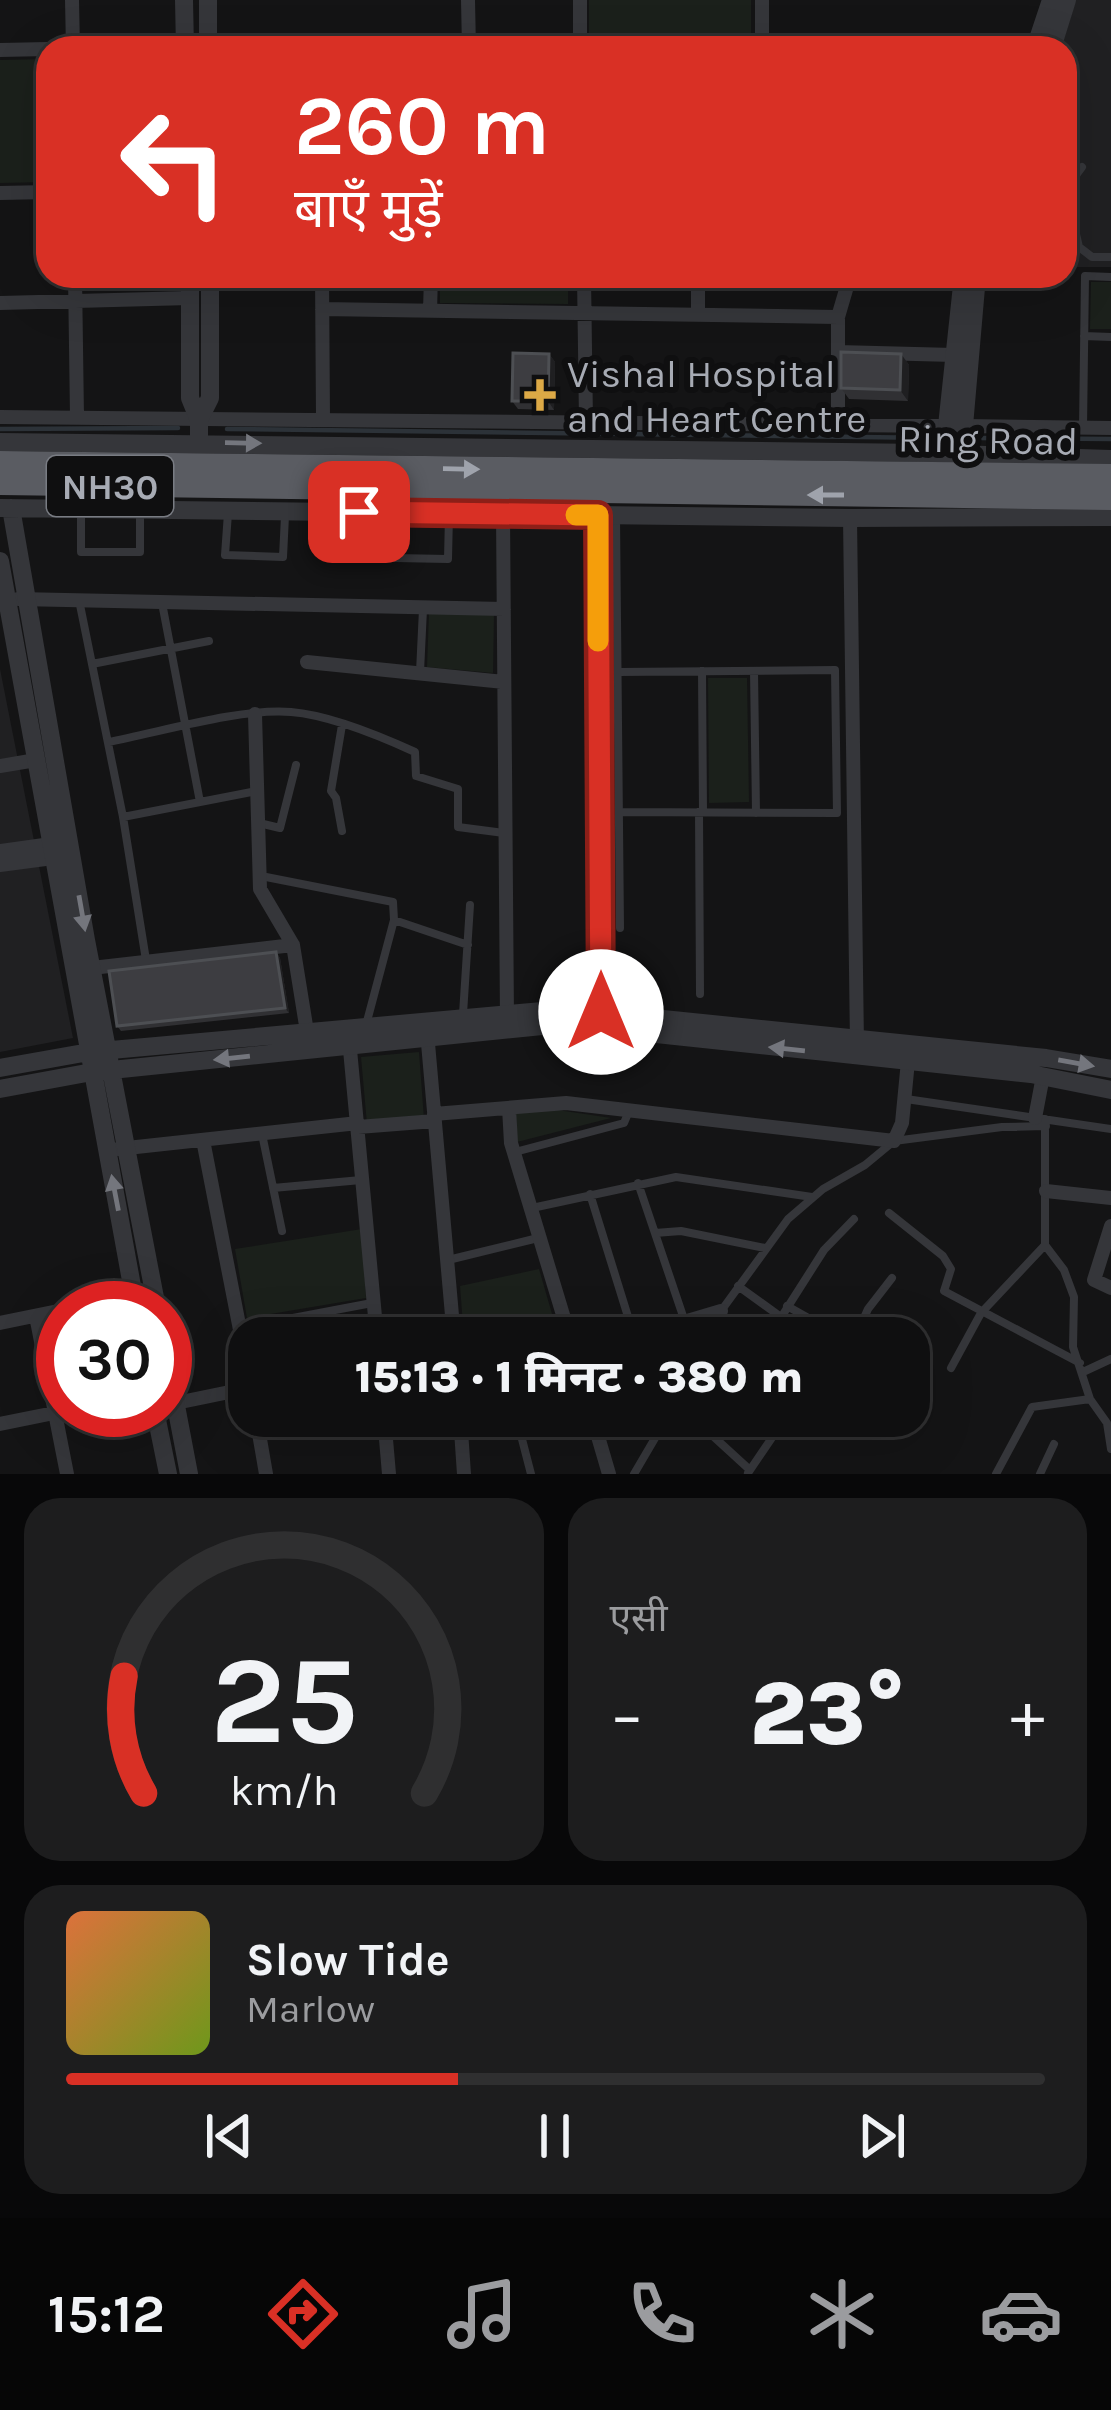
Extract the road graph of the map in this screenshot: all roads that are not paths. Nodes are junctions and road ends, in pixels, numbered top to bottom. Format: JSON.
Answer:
{"nodes":[{"id":1,"x":72,"y":0,"type":"edge"},
{"id":2,"x":184,"y":0,"type":"edge"},
{"id":3,"x":208,"y":0,"type":"edge"},
{"id":4,"x":468,"y":0,"type":"edge"},
{"id":5,"x":580,"y":0,"type":"edge"},
{"id":6,"x":762,"y":0,"type":"edge"},
{"id":7,"x":1051,"y":0,"type":"edge"},
{"id":8,"x":1067,"y":0,"type":"edge"},
{"id":9,"x":73,"y":36,"type":"edge"},
{"id":10,"x":185,"y":36,"type":"edge"},
{"id":11,"x":208,"y":36,"type":"edge"},
{"id":12,"x":469,"y":36,"type":"edge"},
{"id":13,"x":580,"y":36,"type":"edge"},
{"id":14,"x":762,"y":36,"type":"edge"},
{"id":15,"x":1039,"y":36,"type":"edge"},
{"id":16,"x":1056,"y":36,"type":"edge"},
{"id":17,"x":36,"y":49,"type":"edge"},
{"id":18,"x":0,"y":50,"type":"edge"},
{"id":19,"x":1082,"y":167,"type":"dead end"},
{"id":20,"x":1077,"y":172,"type":"edge"},
{"id":21,"x":36,"y":192,"type":"edge"},
{"id":22,"x":0,"y":193,"type":"edge"},
{"id":23,"x":1077,"y":238,"type":"edge"},
{"id":24,"x":1111,"y":257,"type":"edge"},
{"id":25,"x":1111,"y":277,"type":"edge"},
{"id":26,"x":75,"y":288,"type":"edge"},
{"id":27,"x":190,"y":288,"type":"edge"},
{"id":28,"x":209,"y":288,"type":"edge"},
{"id":29,"x":322,"y":288,"type":"edge"},
{"id":30,"x":430,"y":288,"type":"edge"},
{"id":31,"x":584,"y":288,"type":"edge"},
{"id":32,"x":698,"y":288,"type":"edge"},
{"id":33,"x":846,"y":288,"type":"edge"},
{"id":34,"x":962,"y":288,"type":"edge"},
{"id":35,"x":975,"y":288,"type":"edge"},
{"id":36,"x":190,"y":298,"type":"junction"},
{"id":37,"x":76,"y":301,"type":"junction"},
{"id":38,"x":0,"y":303,"type":"edge"},
{"id":39,"x":322,"y":309,"type":"junction"},
{"id":40,"x":430,"y":311,"type":"junction"},
{"id":41,"x":585,"y":313,"type":"junction"},
{"id":42,"x":698,"y":315,"type":"junction"},
{"id":43,"x":838,"y":317,"type":"junction"},
{"id":44,"x":1084,"y":336,"type":"junction"},
{"id":45,"x":1111,"y":337,"type":"edge"},
{"id":46,"x":838,"y":352,"type":"junction"},
{"id":47,"x":954,"y":355,"type":"junction"},
{"id":48,"x":77,"y":417,"type":"junction"},
{"id":49,"x":0,"y":418,"type":"edge"},
{"id":50,"x":322,"y":418,"type":"junction"},
{"id":51,"x":199,"y":420,"type":"junction"},
{"id":52,"x":586,"y":422,"type":"junction"},
{"id":53,"x":838,"y":425,"type":"junction"},
{"id":54,"x":956,"y":426,"type":"junction"},
{"id":55,"x":1083,"y":428,"type":"junction"},
{"id":56,"x":1111,"y":428,"type":"edge"},
{"id":57,"x":0,"y":442,"type":"edge"},
{"id":58,"x":200,"y":442,"type":"junction"},
{"id":59,"x":1111,"y":459,"type":"edge"},
{"id":60,"x":0,"y":463,"type":"edge"},
{"id":61,"x":1111,"y":476,"type":"edge"},
{"id":62,"x":0,"y":483,"type":"edge"},
{"id":63,"x":222,"y":488,"type":"junction"},
{"id":64,"x":1111,"y":498,"type":"edge"},
{"id":65,"x":6,"y":508,"type":"edge"},
{"id":66,"x":81,"y":509,"type":"junction"},
{"id":67,"x":140,"y":510,"type":"junction"},
{"id":68,"x":285,"y":512,"type":"junction"},
{"id":69,"x":396,"y":513,"type":"junction"},
{"id":70,"x":449,"y":514,"type":"junction"},
{"id":71,"x":503,"y":514,"type":"junction"},
{"id":72,"x":607,"y":516,"type":"junction"},
{"id":73,"x":1111,"y":517,"type":"edge"},
{"id":74,"x":850,"y":518,"type":"junction"},
{"id":75,"x":0,"y":561,"type":"edge"},
{"id":76,"x":79,"y":600,"type":"junction"},
{"id":77,"x":162,"y":602,"type":"junction"},
{"id":78,"x":423,"y":607,"type":"junction"},
{"id":79,"x":11,"y":608,"type":"edge"},
{"id":80,"x":504,"y":609,"type":"junction"},
{"id":81,"x":209,"y":641,"type":"dead end"},
{"id":82,"x":170,"y":648,"type":"junction"},
{"id":83,"x":307,"y":662,"type":"dead end"},
{"id":84,"x":92,"y":664,"type":"junction"},
{"id":85,"x":702,"y":671,"type":"junction"},
{"id":86,"x":754,"y":671,"type":"junction"},
{"id":87,"x":619,"y":673,"type":"junction"},
{"id":88,"x":419,"y":674,"type":"junction"},
{"id":89,"x":504,"y":682,"type":"junction"},
{"id":90,"x":255,"y":713,"type":"junction"},
{"id":91,"x":342,"y":725,"type":"junction"},
{"id":92,"x":185,"y":727,"type":"junction"},
{"id":93,"x":108,"y":742,"type":"junction"},
{"id":94,"x":36,"y":760,"type":"junction"},
{"id":95,"x":296,"y":765,"type":"dead end"},
{"id":96,"x":0,"y":766,"type":"edge"},
{"id":97,"x":257,"y":791,"type":"junction"},
{"id":98,"x":200,"y":802,"type":"junction"},
{"id":99,"x":621,"y":812,"type":"junction"},
{"id":100,"x":701,"y":812,"type":"junction"},
{"id":101,"x":756,"y":813,"type":"junction"},
{"id":102,"x":123,"y":817,"type":"junction"},
{"id":103,"x":258,"y":823,"type":"junction"},
{"id":104,"x":342,"y":831,"type":"dead end"},
{"id":105,"x":506,"y":833,"type":"junction"},
{"id":106,"x":0,"y":850,"type":"edge"},
{"id":107,"x":52,"y":851,"type":"junction"},
{"id":108,"x":0,"y":865,"type":"edge"},
{"id":109,"x":260,"y":876,"type":"junction"},
{"id":110,"x":470,"y":905,"type":"dead end"},
{"id":111,"x":394,"y":920,"type":"junction"},
{"id":112,"x":620,"y":928,"type":"dead end"},
{"id":113,"x":293,"y":945,"type":"junction"},
{"id":114,"x":468,"y":945,"type":"junction"},
{"id":115,"x":146,"y":962,"type":"junction"},
{"id":116,"x":83,"y":969,"type":"junction"},
{"id":117,"x":700,"y":994,"type":"dead end"},
{"id":118,"x":463,"y":1016,"type":"junction"},
{"id":119,"x":507,"y":1020,"type":"junction"},
{"id":120,"x":601,"y":1020,"type":"junction"},
{"id":121,"x":427,"y":1028,"type":"junction"},
{"id":122,"x":354,"y":1033,"type":"junction"},
{"id":123,"x":308,"y":1041,"type":"junction"},
{"id":124,"x":857,"y":1047,"type":"junction"},
{"id":125,"x":100,"y":1061,"type":"junction"},
{"id":126,"x":908,"y":1061,"type":"junction"},
{"id":127,"x":0,"y":1068,"type":"edge"},
{"id":128,"x":1111,"y":1070,"type":"edge"},
{"id":129,"x":1043,"y":1076,"type":"junction"},
{"id":130,"x":0,"y":1089,"type":"edge"},
{"id":131,"x":1111,"y":1090,"type":"edge"},
{"id":132,"x":904,"y":1099,"type":"junction"},
{"id":133,"x":509,"y":1108,"type":"junction"},
{"id":134,"x":629,"y":1111,"type":"junction"},
{"id":135,"x":434,"y":1117,"type":"junction"},
{"id":136,"x":1042,"y":1121,"type":"junction"},
{"id":137,"x":358,"y":1125,"type":"junction"},
{"id":138,"x":1111,"y":1129,"type":"edge"},
{"id":139,"x":262,"y":1134,"type":"junction"},
{"id":140,"x":203,"y":1140,"type":"junction"},
{"id":141,"x":894,"y":1141,"type":"junction"},
{"id":142,"x":117,"y":1149,"type":"junction"},
{"id":143,"x":514,"y":1152,"type":"junction"},
{"id":144,"x":363,"y":1180,"type":"junction"},
{"id":145,"x":638,"y":1183,"type":"junction"},
{"id":146,"x":273,"y":1188,"type":"junction"},
{"id":147,"x":1046,"y":1191,"type":"junction"},
{"id":148,"x":590,"y":1194,"type":"junction"},
{"id":149,"x":813,"y":1197,"type":"junction"},
{"id":150,"x":1111,"y":1198,"type":"edge"},
{"id":151,"x":531,"y":1208,"type":"junction"},
{"id":152,"x":889,"y":1213,"type":"dead end"},
{"id":153,"x":854,"y":1219,"type":"dead end"},
{"id":154,"x":1111,"y":1226,"type":"edge"},
{"id":155,"x":282,"y":1231,"type":"dead end"},
{"id":156,"x":655,"y":1233,"type":"junction"},
{"id":157,"x":540,"y":1238,"type":"junction"},
{"id":158,"x":1045,"y":1245,"type":"junction"},
{"id":159,"x":766,"y":1248,"type":"junction"},
{"id":160,"x":447,"y":1261,"type":"junction"},
{"id":161,"x":892,"y":1278,"type":"dead end"},
{"id":162,"x":133,"y":1281,"type":"edge"},
{"id":163,"x":150,"y":1281,"type":"edge"},
{"id":164,"x":739,"y":1286,"type":"junction"},
{"id":165,"x":1111,"y":1288,"type":"edge"},
{"id":166,"x":374,"y":1302,"type":"junction"},
{"id":167,"x":787,"y":1306,"type":"junction"},
{"id":168,"x":721,"y":1311,"type":"junction"},
{"id":169,"x":981,"y":1313,"type":"junction"},
{"id":170,"x":36,"y":1316,"type":"edge"},
{"id":171,"x":238,"y":1317,"type":"edge"},
{"id":172,"x":297,"y":1317,"type":"edge"},
{"id":173,"x":375,"y":1317,"type":"edge"},
{"id":174,"x":452,"y":1317,"type":"edge"},
{"id":175,"x":564,"y":1317,"type":"edge"},
{"id":176,"x":626,"y":1317,"type":"edge"},
{"id":177,"x":683,"y":1317,"type":"edge"},
{"id":178,"x":701,"y":1317,"type":"edge"},
{"id":179,"x":719,"y":1317,"type":"edge"},
{"id":180,"x":781,"y":1317,"type":"joint"},
{"id":181,"x":807,"y":1317,"type":"edge"},
{"id":182,"x":865,"y":1317,"type":"edge"},
{"id":183,"x":0,"y":1323,"type":"edge"},
{"id":184,"x":1111,"y":1359,"type":"edge"},
{"id":185,"x":1082,"y":1367,"type":"junction"},
{"id":186,"x":951,"y":1368,"type":"dead end"},
{"id":187,"x":228,"y":1391,"type":"edge"},
{"id":188,"x":192,"y":1397,"type":"edge"},
{"id":189,"x":1090,"y":1399,"type":"junction"},
{"id":190,"x":36,"y":1416,"type":"edge"},
{"id":191,"x":0,"y":1424,"type":"edge"},
{"id":192,"x":64,"y":1437,"type":"edge"},
{"id":193,"x":160,"y":1437,"type":"edge"},
{"id":194,"x":179,"y":1437,"type":"edge"},
{"id":195,"x":260,"y":1437,"type":"edge"},
{"id":196,"x":385,"y":1437,"type":"edge"},
{"id":197,"x":461,"y":1437,"type":"edge"},
{"id":198,"x":521,"y":1437,"type":"edge"},
{"id":199,"x":598,"y":1437,"type":"edge"},
{"id":200,"x":656,"y":1437,"type":"edge"},
{"id":201,"x":772,"y":1437,"type":"edge"},
{"id":202,"x":716,"y":1439,"type":"edge"},
{"id":203,"x":1054,"y":1444,"type":"dead end"},
{"id":204,"x":1111,"y":1449,"type":"edge"},
{"id":205,"x":748,"y":1472,"type":"edge"},
{"id":206,"x":67,"y":1474,"type":"edge"},
{"id":207,"x":168,"y":1474,"type":"edge"},
{"id":208,"x":189,"y":1474,"type":"edge"},
{"id":209,"x":266,"y":1474,"type":"edge"},
{"id":210,"x":388,"y":1474,"type":"edge"},
{"id":211,"x":464,"y":1474,"type":"edge"},
{"id":212,"x":530,"y":1474,"type":"edge"},
{"id":213,"x":608,"y":1474,"type":"edge"},
{"id":214,"x":634,"y":1474,"type":"edge"},
{"id":215,"x":996,"y":1474,"type":"edge"},
{"id":216,"x":1040,"y":1474,"type":"edge"}],
"edges":[{"from":1,"to":9,"type":"street"},
{"from":2,"to":10,"type":"street"},
{"from":3,"to":11,"type":"street"},
{"from":4,"to":12,"type":"street"},
{"from":5,"to":13,"type":"street"},
{"from":6,"to":14,"type":"street"},
{"from":7,"to":15,"type":"street"},
{"from":8,"to":16,"type":"street"},
{"from":17,"to":18,"type":"street"},
{"from":19,"to":20,"type":"lane"},
{"from":21,"to":22,"type":"street"},
{"from":23,"to":24,"type":"lane"},
{"from":25,"to":44,"type":"lane"},
{"from":26,"to":37,"type":"street"},
{"from":27,"to":36,"type":"street"},
{"from":28,"to":51,"type":"street"},
{"from":29,"to":39,"type":"street"},
{"from":30,"to":40,"type":"street"},
{"from":31,"to":41,"type":"street"},
{"from":32,"to":42,"type":"street"},
{"from":33,"to":43,"type":"street"},
{"from":34,"to":47,"type":"street"},
{"from":35,"to":54,"type":"street"},
{"from":36,"to":37,"type":"street"},
{"from":36,"to":51,"type":"street"},
{"from":37,"to":38,"type":"street"},
{"from":37,"to":48,"type":"street"},
{"from":39,"to":40,"type":"street"},
{"from":39,"to":50,"type":"street"},
{"from":40,"to":41,"type":"street"},
{"from":41,"to":42,"type":"street"},
{"from":41,"to":52,"type":"street"},
{"from":42,"to":43,"type":"street"},
{"from":43,"to":46,"type":"street"},
{"from":44,"to":45,"type":"lane"},
{"from":44,"to":55,"type":"lane"},
{"from":46,"to":47,"type":"street"},
{"from":46,"to":53,"type":"street"},
{"from":47,"to":54,"type":"street"},
{"from":48,"to":49,"type":"street"},
{"from":48,"to":51,"type":"street"},
{"from":50,"to":51,"type":"street"},
{"from":50,"to":52,"type":"street"},
{"from":51,"to":58,"type":"street"},
{"from":52,"to":53,"type":"street"},
{"from":53,"to":54,"type":"street"},
{"from":54,"to":55,"type":"street"},
{"from":55,"to":56,"type":"street"},
{"from":57,"to":58,"type":"street"},
{"from":58,"to":59,"type":"street","one_way":true},
{"from":60,"to":63,"type":"highway","name":"Ring Road","number":"NH30"},
{"from":63,"to":61,"type":"highway","name":"Ring Road","number":"NH30","one_way":true},
{"from":62,"to":63,"type":"highway","name":"Ring Road","number":"NH30"},
{"from":64,"to":63,"type":"highway","name":"Ring Road","number":"NH30","one_way":true},
{"from":63,"to":67,"type":"street"},
{"from":63,"to":68,"type":"street"},
{"from":63,"to":68,"type":"lane"},
{"from":65,"to":66,"type":"street"},
{"from":65,"to":79,"type":"street"},
{"from":66,"to":67,"type":"street"},
{"from":66,"to":67,"type":"lane"},
{"from":68,"to":69,"type":"street"},
{"from":69,"to":70,"type":"street"},
{"from":69,"to":70,"type":"lane"},
{"from":70,"to":71,"type":"street"},
{"from":71,"to":72,"type":"street"},
{"from":71,"to":80,"type":"street"},
{"from":72,"to":74,"type":"street"},
{"from":72,"to":87,"type":"lane"},
{"from":72,"to":120,"type":"street"},
{"from":73,"to":74,"type":"street"},
{"from":74,"to":124,"type":"street"},
{"from":75,"to":79,"type":"street"},
{"from":76,"to":77,"type":"street"},
{"from":76,"to":79,"type":"street"},
{"from":76,"to":84,"type":"lane"},
{"from":77,"to":78,"type":"street"},
{"from":77,"to":82,"type":"lane"},
{"from":78,"to":80,"type":"street"},
{"from":78,"to":88,"type":"lane"},
{"from":79,"to":94,"type":"street"},
{"from":79,"to":116,"type":"street","one_way":true},
{"from":80,"to":89,"type":"street"},
{"from":81,"to":82,"type":"lane"},
{"from":82,"to":84,"type":"lane"},
{"from":82,"to":92,"type":"lane"},
{"from":83,"to":88,"type":"street"},
{"from":84,"to":93,"type":"lane"},
{"from":85,"to":86,"type":"lane"},
{"from":85,"to":87,"type":"lane"},
{"from":85,"to":100,"type":"lane"},
{"from":86,"to":101,"type":"lane"},
{"from":86,"to":101,"type":"lane"},
{"from":87,"to":99,"type":"lane"},
{"from":88,"to":89,"type":"street"},
{"from":89,"to":105,"type":"street"},
{"from":90,"to":91,"type":"lane"},
{"from":90,"to":92,"type":"lane"},
{"from":90,"to":97,"type":"street"},
{"from":91,"to":104,"type":"lane"},
{"from":91,"to":105,"type":"lane"},
{"from":92,"to":93,"type":"lane"},
{"from":92,"to":98,"type":"lane"},
{"from":93,"to":102,"type":"lane"},
{"from":94,"to":96,"type":"street"},
{"from":94,"to":107,"type":"street"},
{"from":95,"to":103,"type":"lane"},
{"from":97,"to":98,"type":"lane"},
{"from":97,"to":103,"type":"street"},
{"from":98,"to":102,"type":"lane"},
{"from":99,"to":100,"type":"lane"},
{"from":99,"to":112,"type":"lane"},
{"from":100,"to":101,"type":"lane"},
{"from":100,"to":117,"type":"lane"},
{"from":102,"to":115,"type":"lane"},
{"from":103,"to":109,"type":"street"},
{"from":105,"to":119,"type":"street"},
{"from":106,"to":107,"type":"street"},
{"from":107,"to":108,"type":"street"},
{"from":107,"to":116,"type":"street"},
{"from":109,"to":111,"type":"lane"},
{"from":109,"to":113,"type":"street"},
{"from":110,"to":114,"type":"lane"},
{"from":111,"to":114,"type":"lane"},
{"from":111,"to":122,"type":"lane"},
{"from":113,"to":115,"type":"street"},
{"from":113,"to":123,"type":"street"},
{"from":114,"to":118,"type":"lane"},
{"from":115,"to":116,"type":"street"},
{"from":116,"to":125,"type":"street"},
{"from":118,"to":119,"type":"street"},
{"from":118,"to":121,"type":"street"},
{"from":119,"to":120,"type":"street"},
{"from":119,"to":121,"type":"street"},
{"from":120,"to":124,"type":"street"},
{"from":121,"to":122,"type":"street"},
{"from":121,"to":135,"type":"street"},
{"from":122,"to":123,"type":"street"},
{"from":122,"to":137,"type":"street"},
{"from":123,"to":125,"type":"street"},
{"from":124,"to":126,"type":"street"},
{"from":124,"to":128,"type":"street","one_way":true},
{"from":125,"to":127,"type":"street"},
{"from":125,"to":130,"type":"street"},
{"from":125,"to":142,"type":"street"},
{"from":126,"to":129,"type":"street"},
{"from":126,"to":132,"type":"street"},
{"from":129,"to":131,"type":"street"},
{"from":129,"to":136,"type":"street"},
{"from":132,"to":136,"type":"lane"},
{"from":132,"to":141,"type":"street"},
{"from":133,"to":134,"type":"street"},
{"from":133,"to":135,"type":"street"},
{"from":133,"to":143,"type":"street"},
{"from":134,"to":141,"type":"street"},
{"from":134,"to":143,"type":"lane"},
{"from":135,"to":137,"type":"street"},
{"from":135,"to":160,"type":"street"},
{"from":136,"to":138,"type":"lane"},
{"from":136,"to":141,"type":"lane"},
{"from":136,"to":147,"type":"lane"},
{"from":137,"to":139,"type":"street"},
{"from":137,"to":144,"type":"street"},
{"from":139,"to":140,"type":"street"},
{"from":139,"to":146,"type":"lane"},
{"from":140,"to":142,"type":"street"},
{"from":140,"to":171,"type":"street"},
{"from":141,"to":149,"type":"lane"},
{"from":162,"to":142,"type":"street","one_way":true},
{"from":142,"to":163,"type":"street"},
{"from":143,"to":151,"type":"street"},
{"from":144,"to":146,"type":"lane"},
{"from":144,"to":166,"type":"street"},
{"from":145,"to":148,"type":"lane"},
{"from":145,"to":149,"type":"lane"},
{"from":145,"to":156,"type":"lane"},
{"from":146,"to":155,"type":"lane"},
{"from":147,"to":150,"type":"street"},
{"from":147,"to":158,"type":"lane"},
{"from":148,"to":151,"type":"lane"},
{"from":148,"to":176,"type":"lane"},
{"from":149,"to":159,"type":"lane"},
{"from":151,"to":157,"type":"street"},
{"from":152,"to":169,"type":"lane"},
{"from":153,"to":167,"type":"lane"},
{"from":154,"to":165,"type":"street"},
{"from":156,"to":159,"type":"lane"},
{"from":156,"to":177,"type":"lane"},
{"from":157,"to":160,"type":"lane"},
{"from":157,"to":175,"type":"street"},
{"from":158,"to":169,"type":"lane"},
{"from":158,"to":185,"type":"lane"},
{"from":159,"to":164,"type":"lane"},
{"from":160,"to":174,"type":"street"},
{"from":161,"to":182,"type":"lane"},
{"from":164,"to":168,"type":"lane"},
{"from":164,"to":180,"type":"lane"},
{"from":166,"to":172,"type":"lane"},
{"from":166,"to":173,"type":"street"},
{"from":167,"to":180,"type":"lane"},
{"from":167,"to":181,"type":"lane"},
{"from":168,"to":178,"type":"street"},
{"from":168,"to":179,"type":"lane"},
{"from":169,"to":185,"type":"lane"},
{"from":169,"to":186,"type":"lane"},
{"from":170,"to":183,"type":"street"},
{"from":184,"to":185,"type":"lane"},
{"from":185,"to":189,"type":"lane"},
{"from":187,"to":188,"type":"street"},
{"from":189,"to":204,"type":"lane"},
{"from":189,"to":215,"type":"lane"},
{"from":190,"to":191,"type":"street"},
{"from":192,"to":206,"type":"street"},
{"from":193,"to":207,"type":"street"},
{"from":194,"to":208,"type":"street"},
{"from":195,"to":209,"type":"street"},
{"from":196,"to":210,"type":"street"},
{"from":197,"to":211,"type":"street"},
{"from":198,"to":212,"type":"lane"},
{"from":199,"to":213,"type":"street"},
{"from":200,"to":214,"type":"lane"},
{"from":201,"to":205,"type":"lane"},
{"from":202,"to":205,"type":"lane"},
{"from":203,"to":216,"type":"lane"}]}
